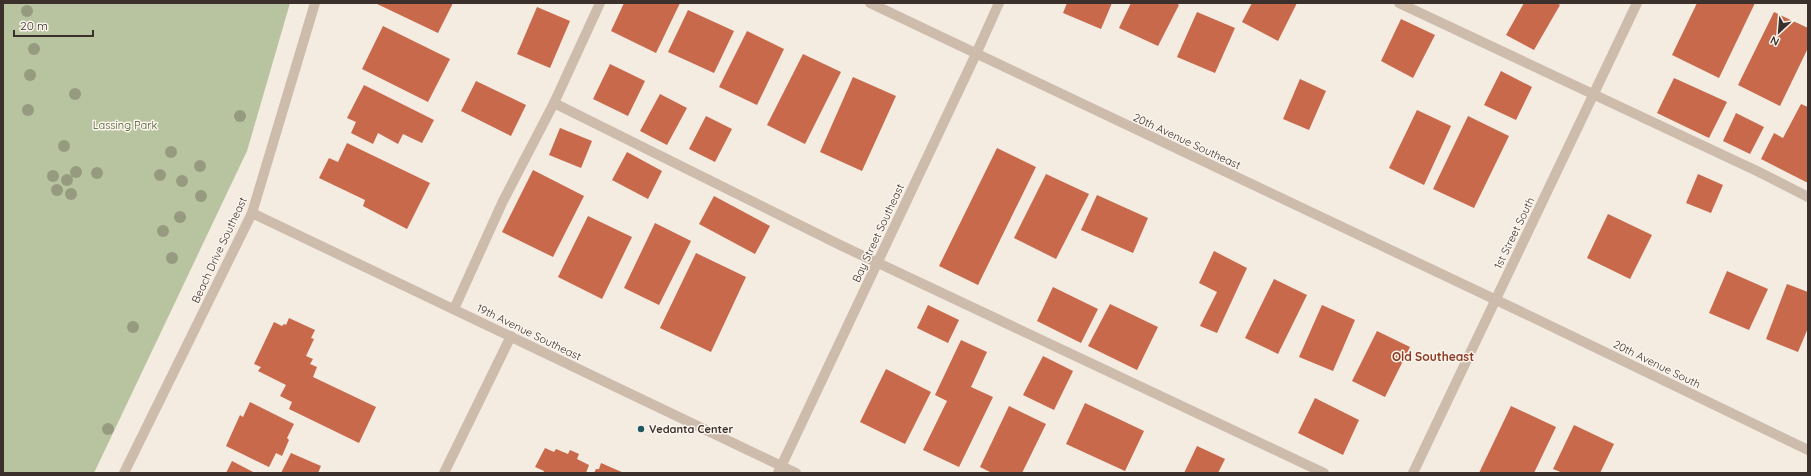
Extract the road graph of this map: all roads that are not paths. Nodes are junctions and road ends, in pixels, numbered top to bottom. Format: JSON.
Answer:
{"nodes":[{"id":1,"x":314,"y":3,"type":"edge"},
{"id":2,"x":600,"y":3,"type":"edge"},
{"id":3,"x":870,"y":3,"type":"edge"},
{"id":4,"x":999,"y":3,"type":"edge"},
{"id":5,"x":1399,"y":3,"type":"edge"},
{"id":6,"x":1637,"y":3,"type":"edge"},
{"id":7,"x":976,"y":54,"type":"junction"},
{"id":8,"x":1593,"y":96,"type":"junction"},
{"id":9,"x":554,"y":103,"type":"junction"},
{"id":10,"x":1808,"y":197,"type":"edge"},
{"id":11,"x":252,"y":212,"type":"junction"},
{"id":12,"x":877,"y":263,"type":"junction"},
{"id":13,"x":1495,"y":300,"type":"junction"},
{"id":14,"x":454,"y":309,"type":"junction"},
{"id":15,"x":511,"y":336,"type":"junction"},
{"id":16,"x":1808,"y":450,"type":"edge"},
{"id":17,"x":780,"y":470,"type":"edge"},
{"id":18,"x":124,"y":473,"type":"edge"},
{"id":19,"x":444,"y":473,"type":"edge"},
{"id":20,"x":796,"y":473,"type":"edge"},
{"id":21,"x":1324,"y":473,"type":"edge"},
{"id":22,"x":1413,"y":473,"type":"edge"}],
"edges":[{"from":1,"to":11,"type":"street","name":"Beach Drive Southeast"},
{"from":2,"to":9,"type":"street"},
{"from":3,"to":7,"type":"street","name":"20th Avenue Southeast"},
{"from":4,"to":7,"type":"street","name":"Bay Street Southeast"},
{"from":5,"to":8,"type":"street"},
{"from":6,"to":8,"type":"street","name":"1st Street South"},
{"from":7,"to":12,"type":"street","name":"Bay Street Southeast"},
{"from":7,"to":13,"type":"street","name":"20th Avenue Southeast"},
{"from":8,"to":10,"type":"street"},
{"from":8,"to":13,"type":"street","name":"1st Street South"},
{"from":9,"to":12,"type":"street"},
{"from":9,"to":14,"type":"street"},
{"from":11,"to":14,"type":"street","name":"19th Avenue Southeast"},
{"from":11,"to":18,"type":"street","name":"Beach Drive Southeast"},
{"from":12,"to":17,"type":"street","name":"Bay Street Southeast"},
{"from":12,"to":21,"type":"street"},
{"from":13,"to":16,"type":"street","name":"20th Avenue South"},
{"from":13,"to":22,"type":"street","name":"1st Street South"},
{"from":14,"to":15,"type":"street","name":"19th Avenue Southeast"},
{"from":15,"to":17,"type":"street","name":"19th Avenue Southeast"},
{"from":15,"to":19,"type":"street"},
{"from":17,"to":20,"type":"street","name":"19th Avenue Southeast"}]}
